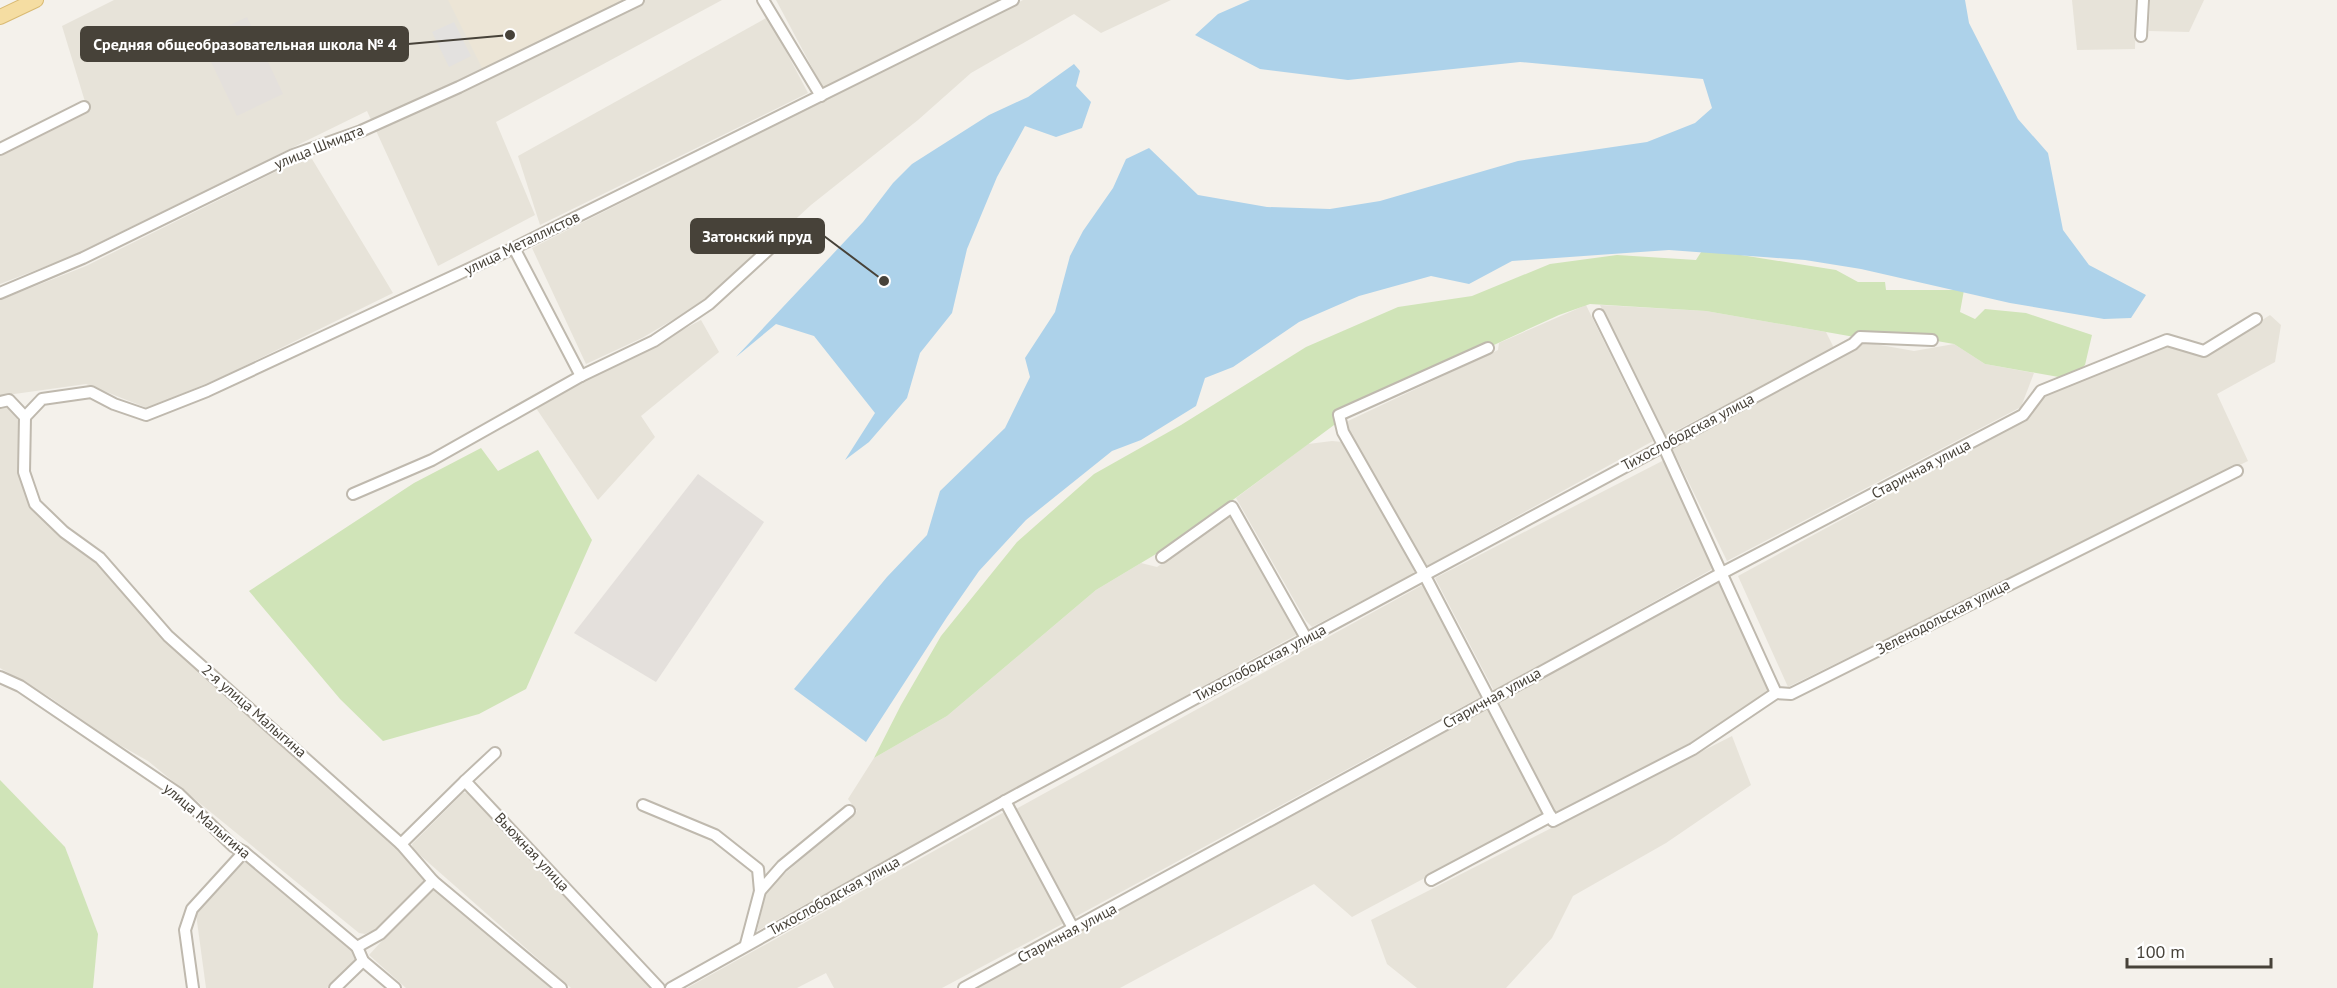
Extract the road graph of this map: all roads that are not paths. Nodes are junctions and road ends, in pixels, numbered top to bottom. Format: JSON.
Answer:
{"nodes":[{"id":1,"x":36,"y":0,"type":"edge"},
{"id":2,"x":638,"y":0,"type":"edge"},
{"id":3,"x":763,"y":0,"type":"edge"},
{"id":4,"x":1012,"y":0,"type":"edge"},
{"id":5,"x":2143,"y":0,"type":"edge"},
{"id":6,"x":0,"y":17,"type":"edge"},
{"id":7,"x":2141,"y":36,"type":"dead end"},
{"id":8,"x":821,"y":96,"type":"junction"},
{"id":9,"x":84,"y":107,"type":"dead end"},
{"id":10,"x":0,"y":149,"type":"edge"},
{"id":11,"x":791,"y":229,"type":"dead end"},
{"id":12,"x":514,"y":248,"type":"junction"},
{"id":13,"x":0,"y":293,"type":"edge"},
{"id":14,"x":1599,"y":315,"type":"dead end"},
{"id":15,"x":2256,"y":319,"type":"dead end"},
{"id":16,"x":1932,"y":340,"type":"dead end"},
{"id":17,"x":1488,"y":348,"type":"dead end"},
{"id":18,"x":581,"y":376,"type":"junction"},
{"id":19,"x":5,"y":401,"type":"edge"},
{"id":20,"x":24,"y":417,"type":"junction"},
{"id":21,"x":1663,"y":445,"type":"junction"},
{"id":22,"x":2237,"y":471,"type":"dead end"},
{"id":23,"x":353,"y":494,"type":"dead end"},
{"id":24,"x":1162,"y":557,"type":"dead end"},
{"id":25,"x":1722,"y":573,"type":"junction"},
{"id":26,"x":1425,"y":576,"type":"junction"},
{"id":27,"x":1306,"y":638,"type":"junction"},
{"id":28,"x":0,"y":676,"type":"edge"},
{"id":29,"x":1776,"y":693,"type":"junction"},
{"id":30,"x":1490,"y":699,"type":"junction"},
{"id":31,"x":495,"y":753,"type":"dead end"},
{"id":32,"x":465,"y":781,"type":"junction"},
{"id":33,"x":1005,"y":801,"type":"junction"},
{"id":34,"x":643,"y":805,"type":"dead end"},
{"id":35,"x":849,"y":811,"type":"dead end"},
{"id":36,"x":1552,"y":819,"type":"junction"},
{"id":37,"x":401,"y":844,"type":"junction"},
{"id":38,"x":244,"y":852,"type":"junction"},
{"id":39,"x":1431,"y":880,"type":"dead end"},
{"id":40,"x":433,"y":881,"type":"junction"},
{"id":41,"x":760,"y":891,"type":"junction"},
{"id":42,"x":1074,"y":930,"type":"junction"},
{"id":43,"x":746,"y":944,"type":"junction"},
{"id":44,"x":357,"y":947,"type":"junction"},
{"id":45,"x":363,"y":961,"type":"junction"},
{"id":46,"x":193,"y":988,"type":"edge"},
{"id":47,"x":335,"y":988,"type":"edge"},
{"id":48,"x":395,"y":988,"type":"edge"},
{"id":49,"x":561,"y":988,"type":"edge"},
{"id":50,"x":659,"y":988,"type":"edge"},
{"id":51,"x":671,"y":988,"type":"edge"},
{"id":52,"x":964,"y":988,"type":"edge"}],
"edges":[{"from":1,"to":6,"type":"main road"},
{"from":2,"to":13,"type":"street","name":"улица Шмидта"},
{"from":3,"to":8,"type":"street"},
{"from":4,"to":8,"type":"street","name":"улица Металлистов"},
{"from":5,"to":7,"type":"street"},
{"from":8,"to":12,"type":"street","name":"улица Металлистов"},
{"from":9,"to":10,"type":"street"},
{"from":11,"to":18,"type":"street"},
{"from":12,"to":18,"type":"street"},
{"from":12,"to":20,"type":"street","name":"улица Металлистов"},
{"from":14,"to":21,"type":"street"},
{"from":15,"to":25,"type":"street","name":"Старичная улица"},
{"from":16,"to":21,"type":"street","name":"Тихослободская улица"},
{"from":17,"to":26,"type":"street"},
{"from":18,"to":23,"type":"street"},
{"from":19,"to":20,"type":"street"},
{"from":20,"to":37,"type":"street","name":"2-я улица Малыгина"},
{"from":21,"to":25,"type":"street"},
{"from":21,"to":26,"type":"street","name":"Тихослободская улица"},
{"from":22,"to":29,"type":"street","name":"Зеленодольская улица"},
{"from":24,"to":27,"type":"street"},
{"from":25,"to":29,"type":"street"},
{"from":25,"to":30,"type":"street","name":"Старичная улица"},
{"from":26,"to":27,"type":"street","name":"Тихослободская улица"},
{"from":26,"to":30,"type":"street"},
{"from":27,"to":33,"type":"street","name":"Тихослободская улица"},
{"from":28,"to":38,"type":"street","name":"улица Малыгина"},
{"from":29,"to":36,"type":"street"},
{"from":30,"to":36,"type":"street"},
{"from":30,"to":42,"type":"street","name":"Старичная улица"},
{"from":31,"to":32,"type":"street"},
{"from":32,"to":37,"type":"street"},
{"from":32,"to":50,"type":"street","name":"Вьюжная улица"},
{"from":33,"to":42,"type":"street"},
{"from":33,"to":43,"type":"street","name":"Тихослободская улица"},
{"from":34,"to":41,"type":"street"},
{"from":35,"to":41,"type":"street"},
{"from":36,"to":39,"type":"street"},
{"from":37,"to":40,"type":"street","name":"2-я улица Малыгина"},
{"from":38,"to":44,"type":"street","name":"улица Малыгина"},
{"from":38,"to":46,"type":"street"},
{"from":40,"to":44,"type":"street"},
{"from":40,"to":49,"type":"street","name":"2-я улица Малыгина"},
{"from":41,"to":43,"type":"street"},
{"from":42,"to":52,"type":"street","name":"Старичная улица"},
{"from":43,"to":51,"type":"street","name":"Тихослободская улица"},
{"from":44,"to":45,"type":"street","name":"улица Малыгина"},
{"from":45,"to":47,"type":"street"},
{"from":45,"to":48,"type":"street","name":"улица Малыгина"}]}
